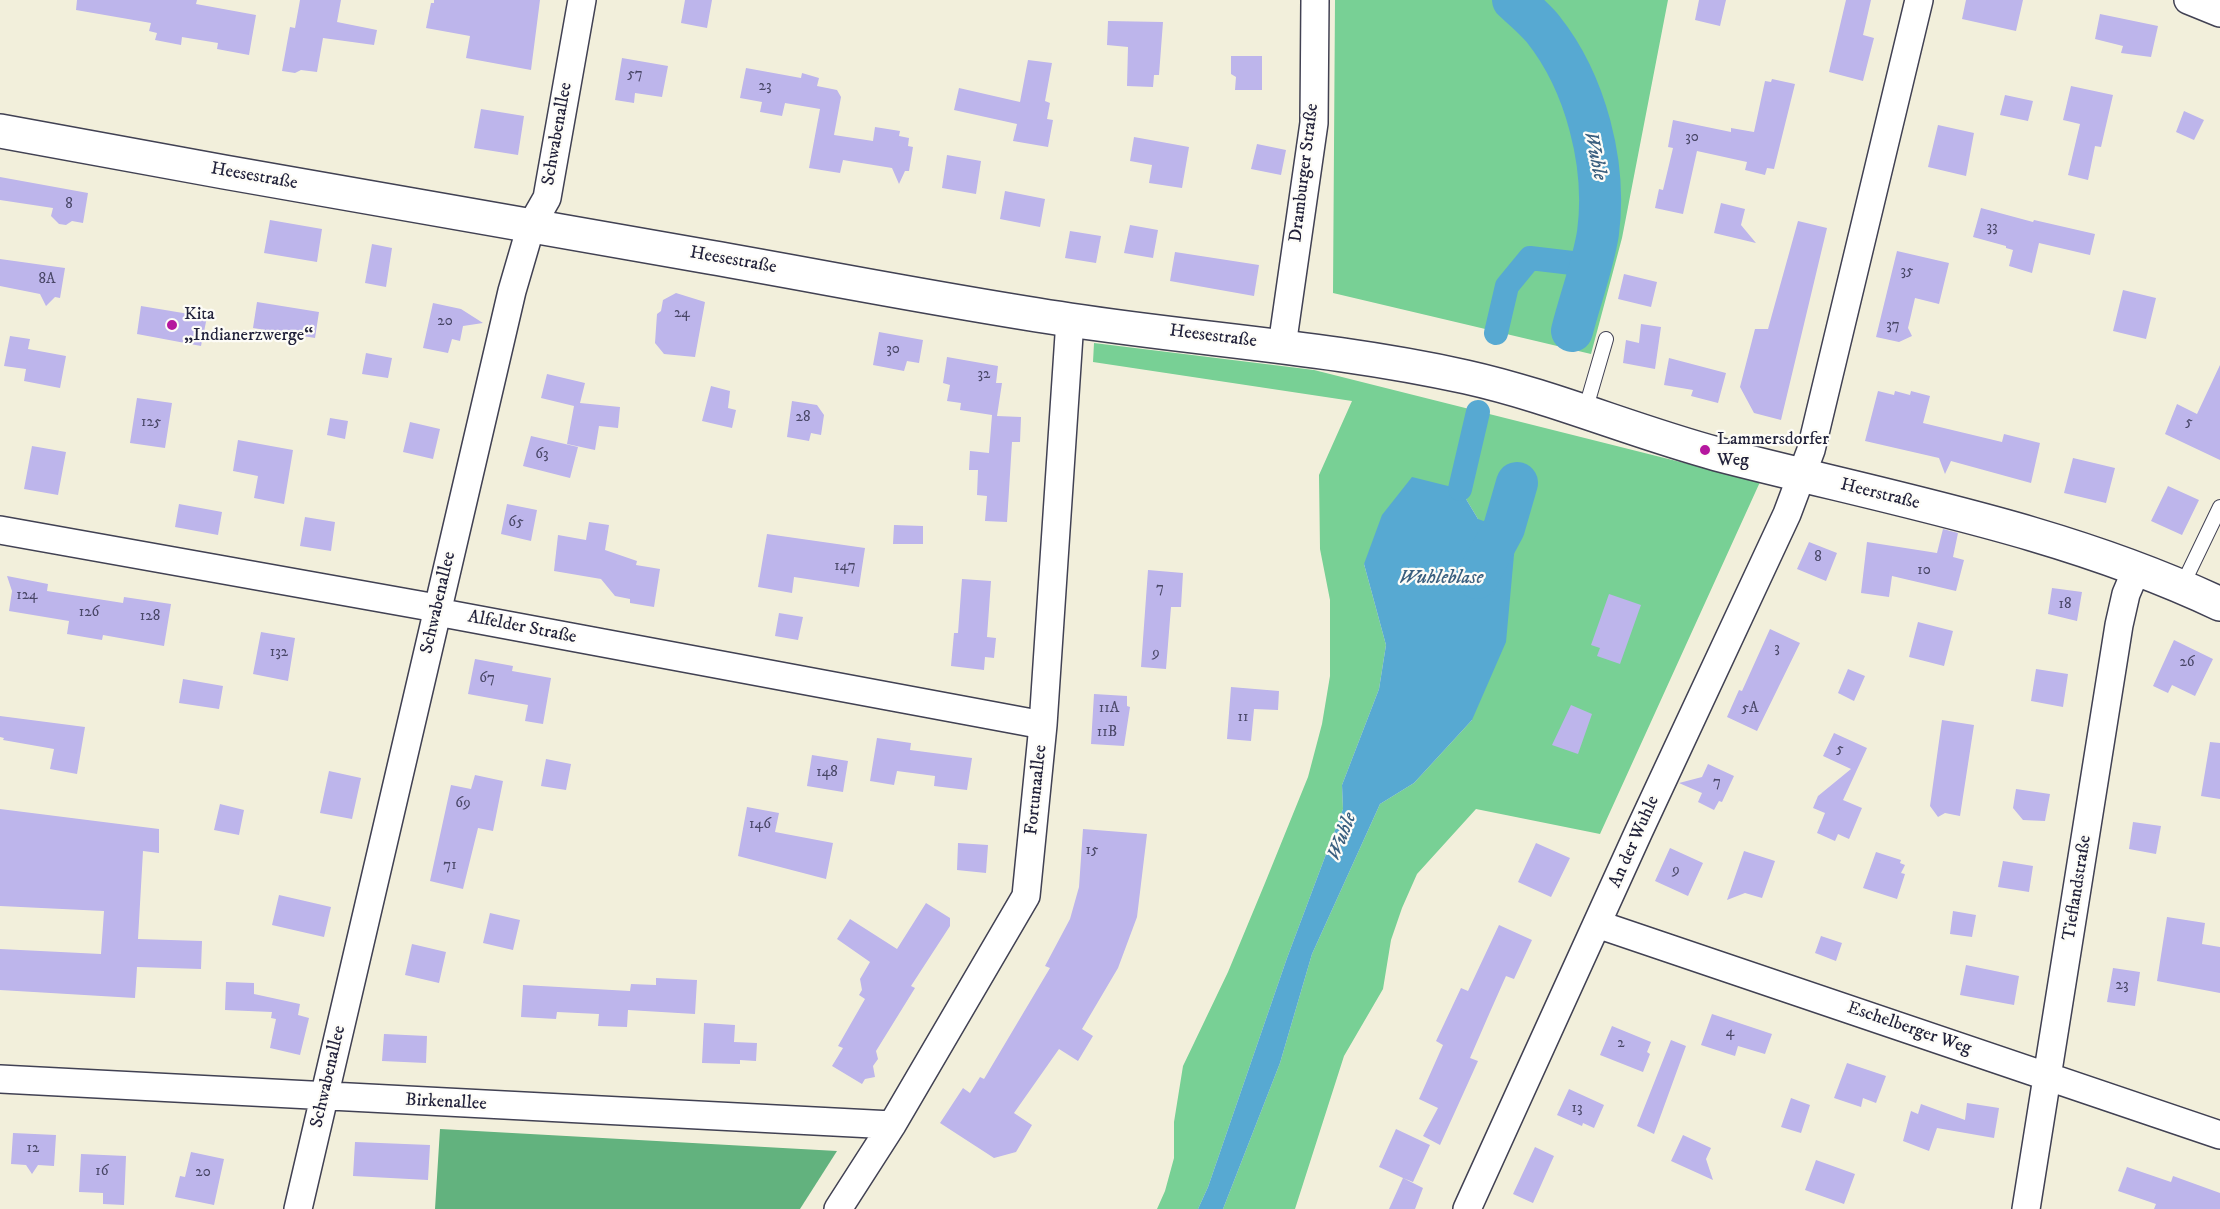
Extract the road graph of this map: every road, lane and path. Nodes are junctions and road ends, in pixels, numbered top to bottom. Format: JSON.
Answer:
{"nodes":[{"id":1,"x":582,"y":0,"type":"edge"},
{"id":2,"x":1315,"y":0,"type":"edge"},
{"id":3,"x":1919,"y":0,"type":"edge"},
{"id":4,"x":2187,"y":0,"type":"edge"},
{"id":5,"x":2220,"y":13,"type":"edge"},
{"id":6,"x":0,"y":131,"type":"edge"},
{"id":7,"x":531,"y":226,"type":"junction"},
{"id":8,"x":1070,"y":320,"type":"junction"},
{"id":9,"x":1606,"y":339,"type":"dead end"},
{"id":10,"x":1282,"y":346,"type":"junction"},
{"id":11,"x":1468,"y":377,"type":"joint"},
{"id":12,"x":1585,"y":413,"type":"junction"},
{"id":13,"x":1802,"y":474,"type":"junction"},
{"id":14,"x":2220,"y":507,"type":"edge"},
{"id":15,"x":0,"y":530,"type":"edge"},
{"id":16,"x":2137,"y":568,"type":"junction"},
{"id":17,"x":2182,"y":586,"type":"junction"},
{"id":18,"x":2220,"y":604,"type":"edge"},
{"id":19,"x":437,"y":612,"type":"junction"},
{"id":20,"x":1043,"y":725,"type":"junction"},
{"id":21,"x":1598,"y":924,"type":"junction"},
{"id":22,"x":2048,"y":1076,"type":"junction"},
{"id":23,"x":0,"y":1079,"type":"edge"},
{"id":24,"x":324,"y":1098,"type":"junction"},
{"id":25,"x":892,"y":1125,"type":"junction"},
{"id":26,"x":2220,"y":1134,"type":"edge"},
{"id":27,"x":298,"y":1209,"type":"edge"},
{"id":28,"x":838,"y":1209,"type":"edge"},
{"id":29,"x":1467,"y":1209,"type":"edge"},
{"id":30,"x":2026,"y":1209,"type":"edge"}],
"edges":[{"from":1,"to":7,"type":"street","name":"Schwabenallee"},
{"from":2,"to":10,"type":"street","name":"Dramburger Straße"},
{"from":3,"to":13,"type":"street"},
{"from":4,"to":5,"type":"street"},
{"from":6,"to":7,"type":"street","name":"Heesestraße"},
{"from":7,"to":8,"type":"street","name":"Heesestraße"},
{"from":7,"to":19,"type":"street","name":"Schwabenallee"},
{"from":8,"to":10,"type":"street","name":"Heesestraße"},
{"from":8,"to":20,"type":"street","name":"Fortunaallee"},
{"from":9,"to":12,"type":"lane"},
{"from":10,"to":11,"type":"street","name":"Heesestraße"},
{"from":11,"to":12,"type":"street","name":"Heerstraße"},
{"from":12,"to":13,"type":"street","name":"Heerstraße"},
{"from":13,"to":16,"type":"street","name":"Heerstraße"},
{"from":13,"to":21,"type":"street","name":"An der Wuhle"},
{"from":14,"to":17,"type":"lane"},
{"from":15,"to":19,"type":"street","name":"Alfelder Straße"},
{"from":16,"to":17,"type":"street","name":"Heerstraße"},
{"from":16,"to":22,"type":"street","name":"Tieflandstraße"},
{"from":17,"to":18,"type":"street","name":"Heerstraße"},
{"from":19,"to":20,"type":"street","name":"Alfelder Straße"},
{"from":19,"to":24,"type":"street","name":"Schwabenallee"},
{"from":20,"to":25,"type":"street","name":"Fortunaallee"},
{"from":21,"to":22,"type":"street","name":"Eschelberger Weg"},
{"from":21,"to":29,"type":"street","name":"An der Wuhle"},
{"from":22,"to":26,"type":"street","name":"Eschelberger Weg"},
{"from":22,"to":30,"type":"street","name":"Tieflandstraße"},
{"from":23,"to":24,"type":"street","name":"Birkenallee"},
{"from":24,"to":25,"type":"street","name":"Birkenallee"},
{"from":24,"to":27,"type":"street","name":"Schwabenallee"},
{"from":25,"to":28,"type":"street","name":"Fortunaallee"}]}
